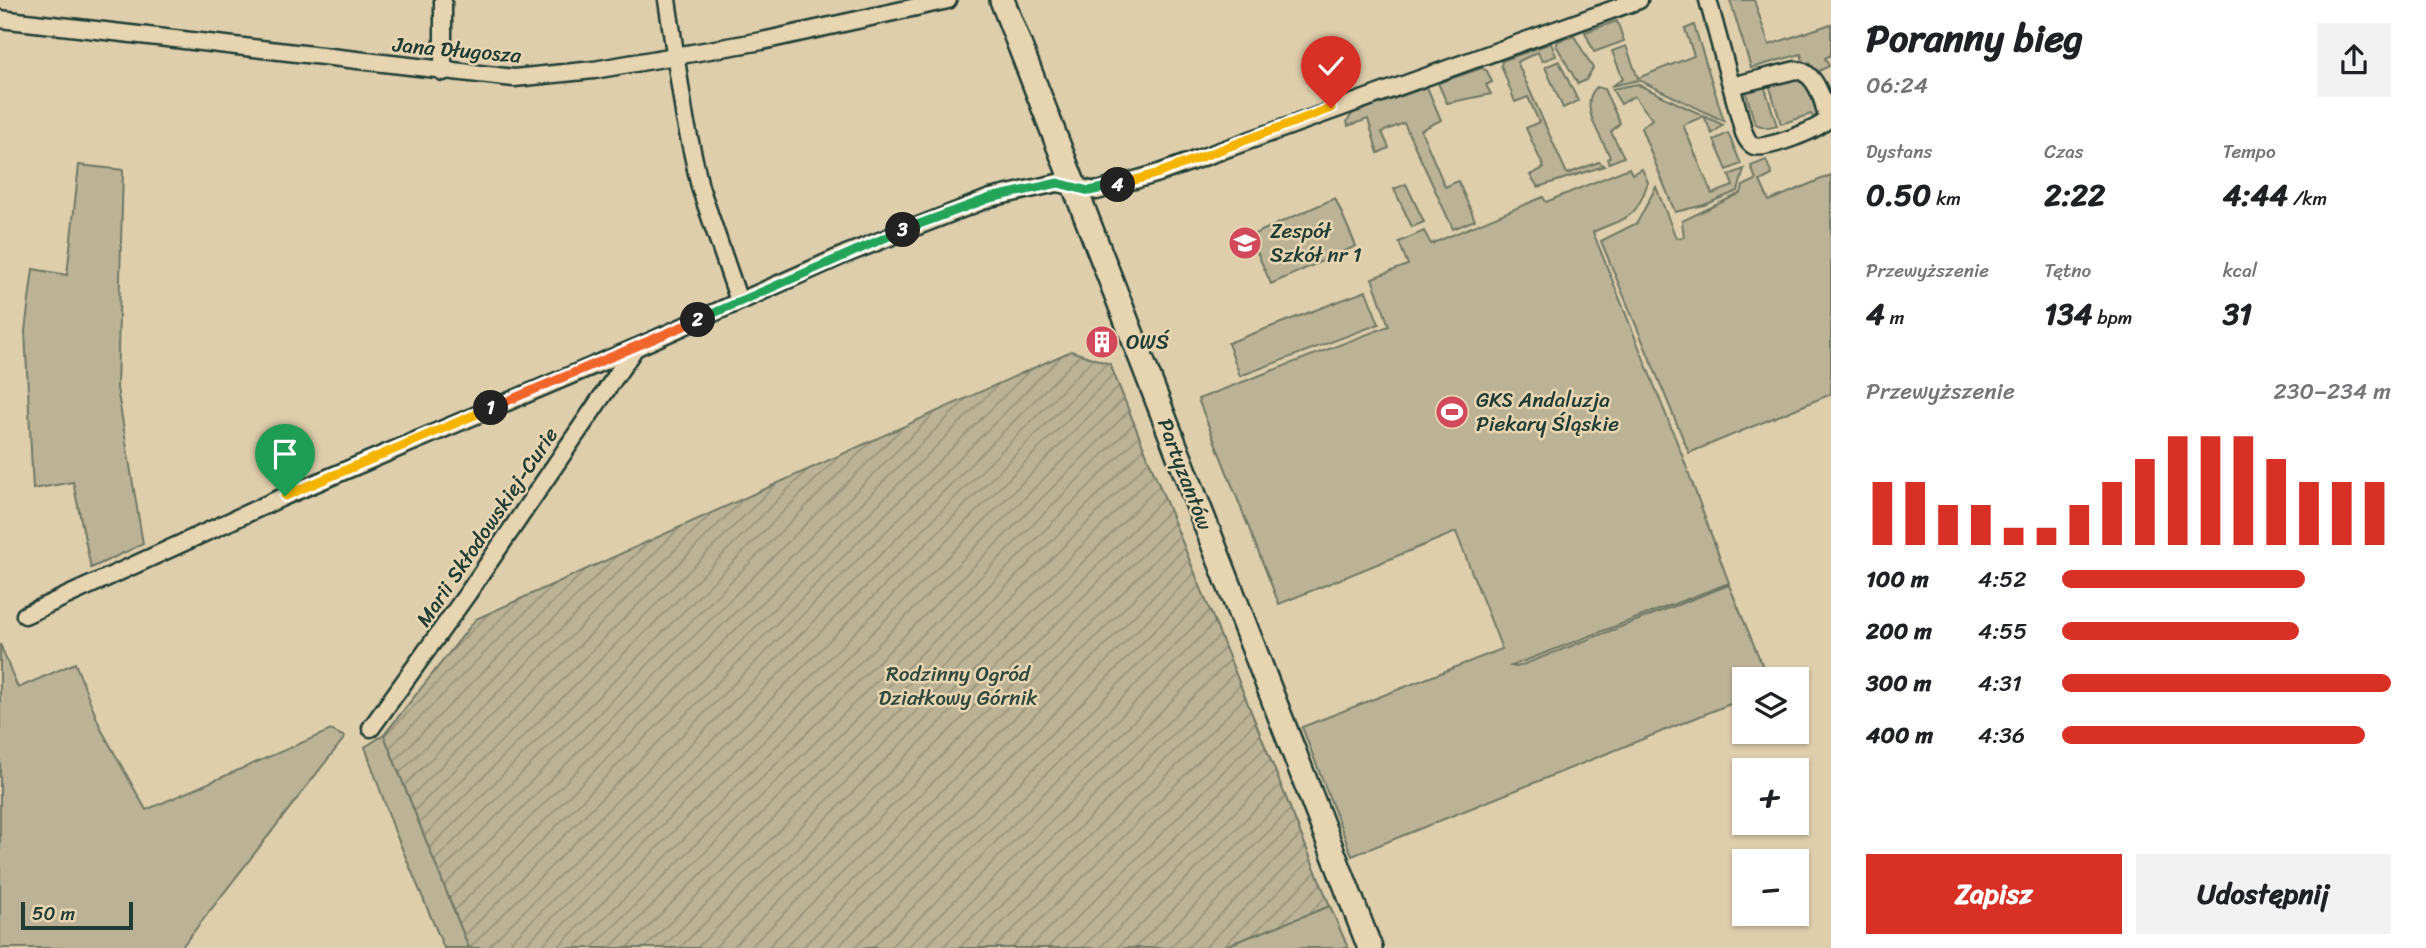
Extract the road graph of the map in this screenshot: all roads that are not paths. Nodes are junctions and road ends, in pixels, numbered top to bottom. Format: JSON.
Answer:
{"nodes":[{"id":1,"x":443,"y":0,"type":"edge"},
{"id":2,"x":667,"y":0,"type":"edge"},
{"id":3,"x":948,"y":0,"type":"edge"},
{"id":4,"x":1002,"y":0,"type":"edge"},
{"id":5,"x":1639,"y":0,"type":"edge"},
{"id":6,"x":1708,"y":0,"type":"edge"},
{"id":7,"x":0,"y":19,"type":"edge"},
{"id":8,"x":675,"y":55,"type":"junction"},
{"id":9,"x":443,"y":72,"type":"junction"},
{"id":10,"x":1731,"y":86,"type":"junction"},
{"id":11,"x":1073,"y":186,"type":"junction"},
{"id":12,"x":738,"y":302,"type":"junction"},
{"id":13,"x":635,"y":348,"type":"junction"},
{"id":14,"x":25,"y":615,"type":"dead end"},
{"id":15,"x":370,"y":727,"type":"dead end"},
{"id":16,"x":1370,"y":948,"type":"edge"}],
"edges":[{"from":1,"to":9,"type":"street"},
{"from":2,"to":8,"type":"street"},
{"from":3,"to":8,"type":"street","name":"Jana Długosza"},
{"from":4,"to":11,"type":"street","name":"Partyzantów"},
{"from":5,"to":11,"type":"street"},
{"from":6,"to":10,"type":"street"},
{"from":7,"to":9,"type":"street","name":"Jana Długosza"},
{"from":8,"to":9,"type":"street","name":"Jana Długosza"},
{"from":8,"to":12,"type":"street"},
{"from":10,"to":10,"type":"street"},
{"from":11,"to":12,"type":"street"},
{"from":11,"to":16,"type":"street","name":"Partyzantów"},
{"from":12,"to":13,"type":"street"},
{"from":13,"to":14,"type":"street"},
{"from":13,"to":15,"type":"street","name":"Marii Skłodowskiej-Curie"}]}
